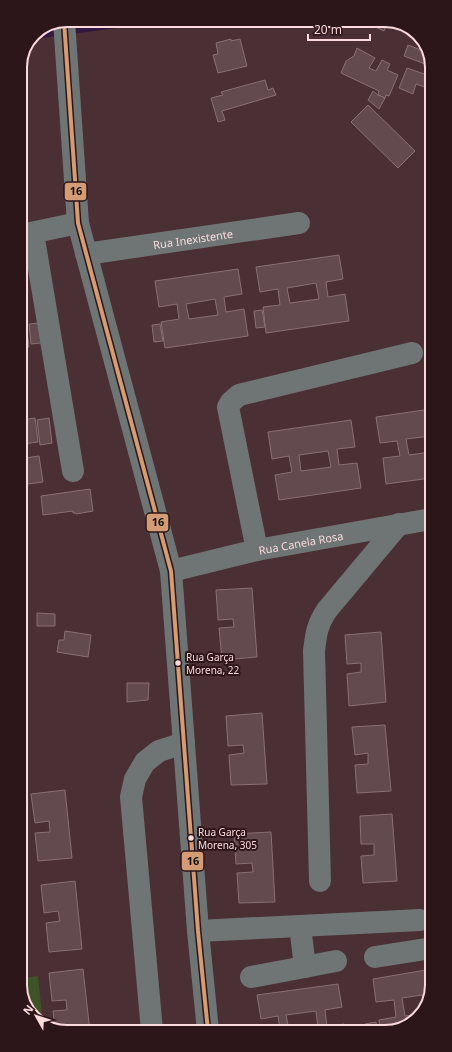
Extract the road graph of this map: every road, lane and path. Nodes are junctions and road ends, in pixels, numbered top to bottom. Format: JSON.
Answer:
{"nodes":[{"id":1,"x":64,"y":27,"type":"edge"},
{"id":2,"x":78,"y":223,"type":"junction"},
{"id":3,"x":299,"y":224,"type":"dead end"},
{"id":4,"x":27,"y":234,"type":"edge"},
{"id":5,"x":86,"y":254,"type":"junction"},
{"id":6,"x":412,"y":353,"type":"dead end"},
{"id":7,"x":73,"y":471,"type":"dead end"},
{"id":8,"x":425,"y":520,"type":"edge"},
{"id":9,"x":399,"y":524,"type":"junction"},
{"id":10,"x":257,"y":550,"type":"junction"},
{"id":11,"x":171,"y":571,"type":"junction"},
{"id":12,"x":184,"y":743,"type":"junction"},
{"id":13,"x":320,"y":881,"type":"dead end"},
{"id":14,"x":420,"y":920,"type":"dead end"},
{"id":15,"x":391,"y":921,"type":"junction"},
{"id":16,"x":300,"y":926,"type":"junction"},
{"id":17,"x":198,"y":931,"type":"junction"},
{"id":18,"x":425,"y":949,"type":"edge"},
{"id":19,"x":336,"y":961,"type":"dead end"},
{"id":20,"x":305,"y":967,"type":"junction"},
{"id":21,"x":251,"y":977,"type":"dead end"},
{"id":22,"x":151,"y":1025,"type":"edge"},
{"id":23,"x":207,"y":1025,"type":"edge"}],
"edges":[{"from":1,"to":2,"type":"street"},
{"from":2,"to":4,"type":"street"},
{"from":2,"to":5,"type":"street"},
{"from":3,"to":5,"type":"street","name":"Rua Inexistente"},
{"from":4,"to":7,"type":"street"},
{"from":5,"to":11,"type":"street"},
{"from":6,"to":10,"type":"street"},
{"from":8,"to":9,"type":"street","name":"Rua Canela Rosa"},
{"from":9,"to":10,"type":"street","name":"Rua Canela Rosa"},
{"from":9,"to":13,"type":"street"},
{"from":10,"to":11,"type":"street","name":"Rua Canela Rosa"},
{"from":11,"to":12,"type":"street"},
{"from":12,"to":17,"type":"street"},
{"from":12,"to":22,"type":"street"},
{"from":14,"to":15,"type":"street"},
{"from":15,"to":16,"type":"street"},
{"from":15,"to":18,"type":"street"},
{"from":16,"to":17,"type":"street"},
{"from":16,"to":20,"type":"street"},
{"from":17,"to":23,"type":"street"},
{"from":19,"to":20,"type":"street"},
{"from":20,"to":21,"type":"street"}]}
